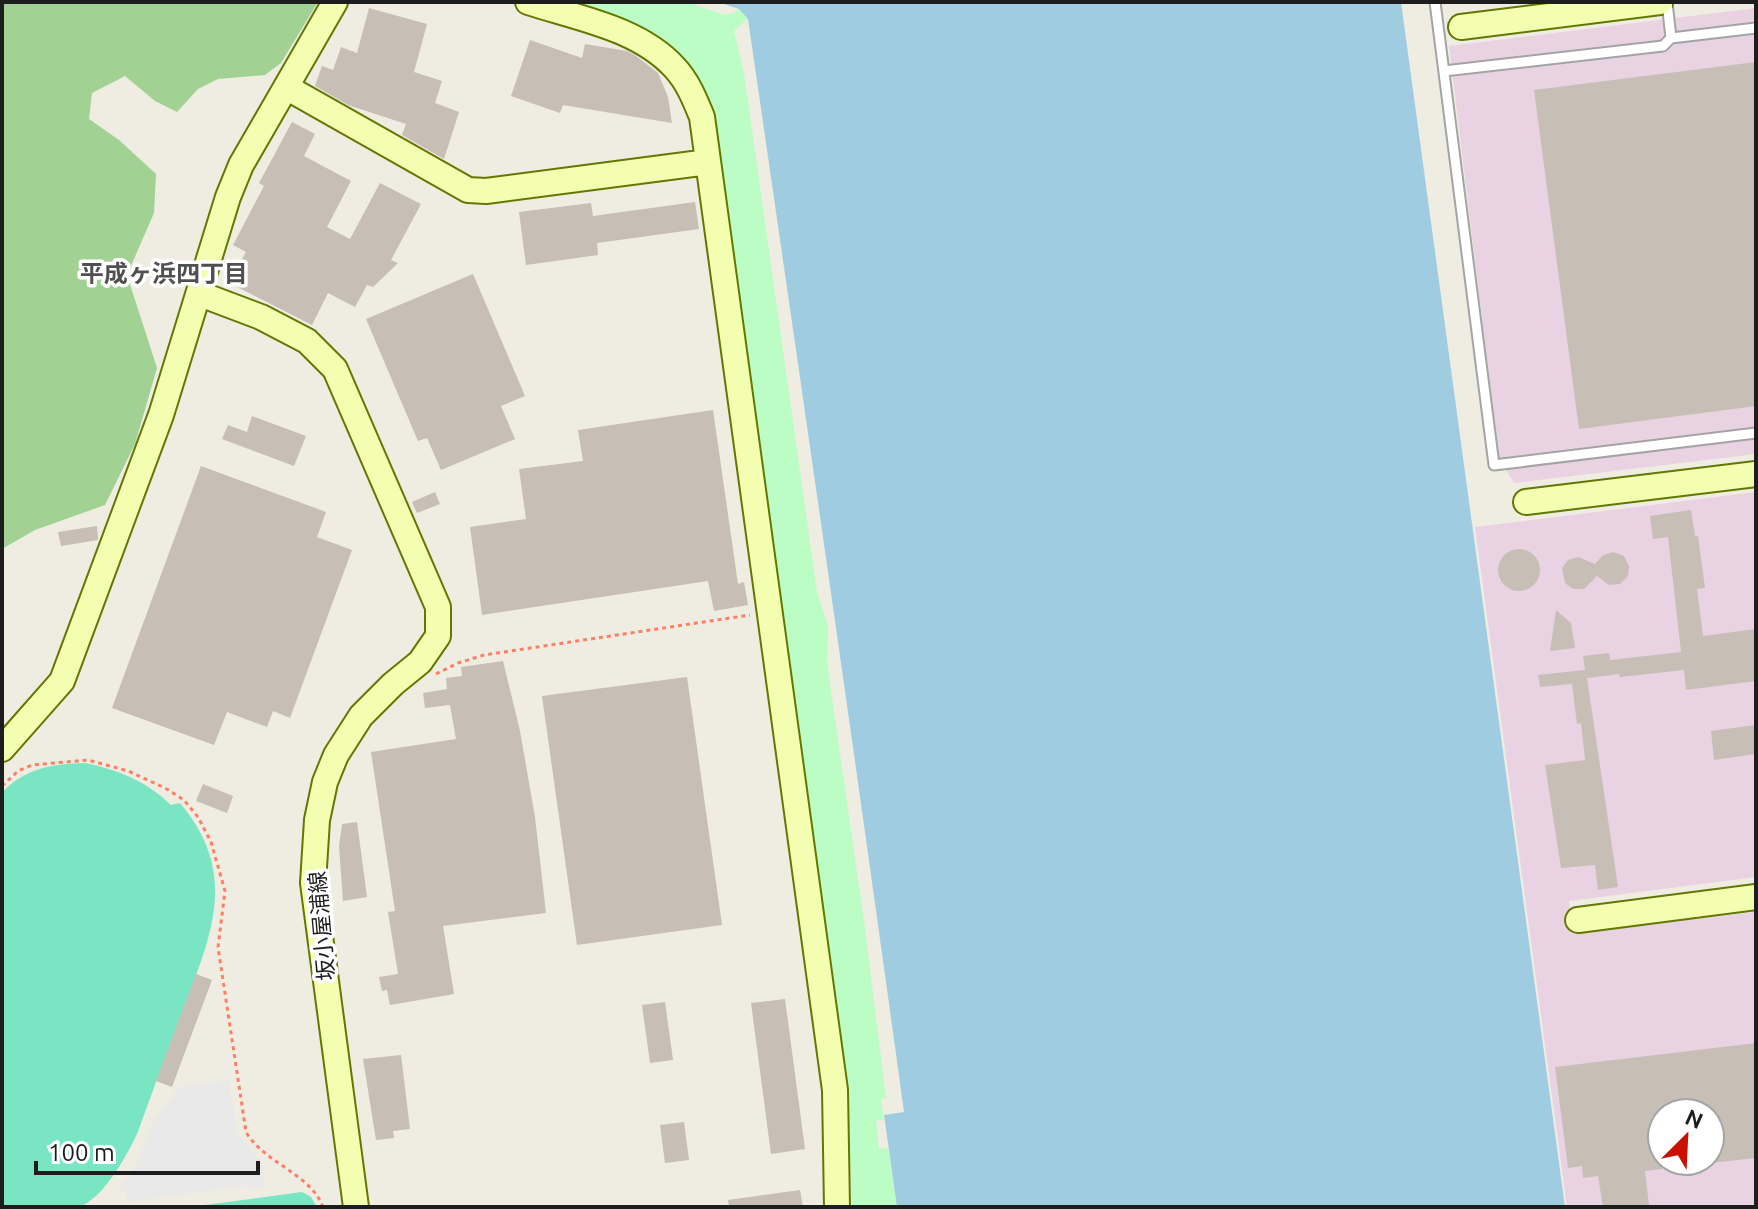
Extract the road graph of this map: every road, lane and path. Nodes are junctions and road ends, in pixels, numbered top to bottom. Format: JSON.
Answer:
{"nodes":[{"id":1,"x":335,"y":2,"type":"edge"},
{"id":2,"x":528,"y":2,"type":"edge"},
{"id":3,"x":1435,"y":2,"type":"edge"},
{"id":4,"x":1660,"y":2,"type":"edge"},
{"id":5,"x":1667,"y":2,"type":"edge"},
{"id":6,"x":1461,"y":27,"type":"dead end"},
{"id":7,"x":1756,"y":28,"type":"edge"},
{"id":8,"x":1671,"y":38,"type":"junction"},
{"id":9,"x":1444,"y":71,"type":"junction"},
{"id":10,"x":286,"y":87,"type":"junction"},
{"id":11,"x":708,"y":162,"type":"junction"},
{"id":12,"x":200,"y":294,"type":"junction"},
{"id":13,"x":1756,"y":433,"type":"edge"},
{"id":14,"x":1756,"y":474,"type":"edge"},
{"id":15,"x":1526,"y":502,"type":"dead end"},
{"id":16,"x":769,"y":612,"type":"junction"},
{"id":17,"x":429,"y":678,"type":"dead end"},
{"id":18,"x":2,"y":749,"type":"edge"},
{"id":19,"x":2,"y":786,"type":"edge"},
{"id":20,"x":1756,"y":897,"type":"edge"},
{"id":21,"x":1578,"y":920,"type":"dead end"},
{"id":22,"x":323,"y":1207,"type":"edge"},
{"id":23,"x":356,"y":1207,"type":"edge"},
{"id":24,"x":837,"y":1207,"type":"edge"}],
"edges":[{"from":1,"to":10,"type":"street"},
{"from":2,"to":11,"type":"street"},
{"from":3,"to":9,"type":"lane"},
{"from":4,"to":6,"type":"street"},
{"from":5,"to":8,"type":"lane"},
{"from":7,"to":8,"type":"lane"},
{"from":8,"to":9,"type":"lane"},
{"from":9,"to":13,"type":"lane"},
{"from":10,"to":11,"type":"street"},
{"from":10,"to":12,"type":"street"},
{"from":11,"to":16,"type":"street"},
{"from":12,"to":18,"type":"street"},
{"from":12,"to":23,"type":"street","name":"坂小屋浦線"},
{"from":14,"to":15,"type":"street"},
{"from":16,"to":17,"type":"path"},
{"from":16,"to":24,"type":"street"},
{"from":19,"to":22,"type":"path"},
{"from":20,"to":21,"type":"street"}]}
